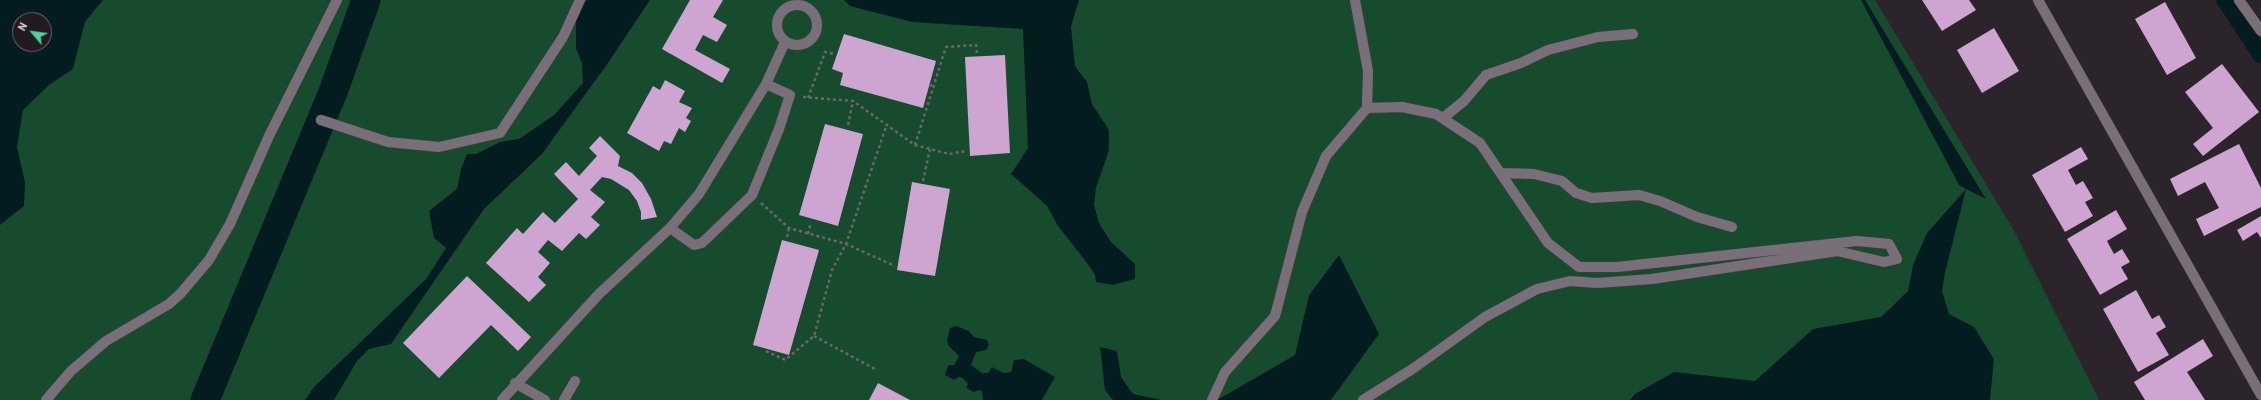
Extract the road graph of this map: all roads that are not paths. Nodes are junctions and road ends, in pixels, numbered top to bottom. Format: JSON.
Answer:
{"nodes":[{"id":1,"x":337,"y":0,"type":"edge"},
{"id":2,"x":580,"y":0,"type":"edge"},
{"id":3,"x":1355,"y":0,"type":"edge"},
{"id":4,"x":2038,"y":0,"type":"edge"},
{"id":5,"x":2239,"y":0,"type":"edge"},
{"id":6,"x":805,"y":3,"type":"edge"},
{"id":7,"x":2261,"y":31,"type":"edge"},
{"id":8,"x":1633,"y":34,"type":"dead end"},
{"id":9,"x":785,"y":42,"type":"junction"},
{"id":10,"x":766,"y":84,"type":"junction"},
{"id":11,"x":1367,"y":108,"type":"junction"},
{"id":12,"x":1443,"y":118,"type":"junction"},
{"id":13,"x":321,"y":120,"type":"dead end"},
{"id":14,"x":1501,"y":174,"type":"junction"},
{"id":15,"x":1732,"y":227,"type":"dead end"},
{"id":16,"x":670,"y":228,"type":"junction"},
{"id":17,"x":575,"y":381,"type":"dead end"},
{"id":18,"x":515,"y":383,"type":"junction"},
{"id":19,"x":2261,"y":395,"type":"edge"},
{"id":20,"x":46,"y":400,"type":"edge"},
{"id":21,"x":502,"y":400,"type":"edge"},
{"id":22,"x":545,"y":400,"type":"edge"},
{"id":23,"x":564,"y":400,"type":"edge"},
{"id":24,"x":1212,"y":400,"type":"edge"},
{"id":25,"x":1363,"y":400,"type":"edge"}],
"edges":[{"from":1,"to":20,"type":"street"},
{"from":2,"to":13,"type":"street"},
{"from":3,"to":11,"type":"street"},
{"from":4,"to":19,"type":"street"},
{"from":5,"to":7,"type":"street"},
{"from":6,"to":9,"type":"street"},
{"from":6,"to":9,"type":"street"},
{"from":8,"to":12,"type":"street"},
{"from":9,"to":10,"type":"street"},
{"from":10,"to":16,"type":"street"},
{"from":10,"to":16,"type":"street"},
{"from":11,"to":12,"type":"street"},
{"from":11,"to":24,"type":"street"},
{"from":12,"to":14,"type":"street"},
{"from":14,"to":15,"type":"street"},
{"from":14,"to":25,"type":"street"},
{"from":16,"to":18,"type":"street"},
{"from":17,"to":23,"type":"street"},
{"from":18,"to":21,"type":"street"},
{"from":18,"to":22,"type":"street"}]}
